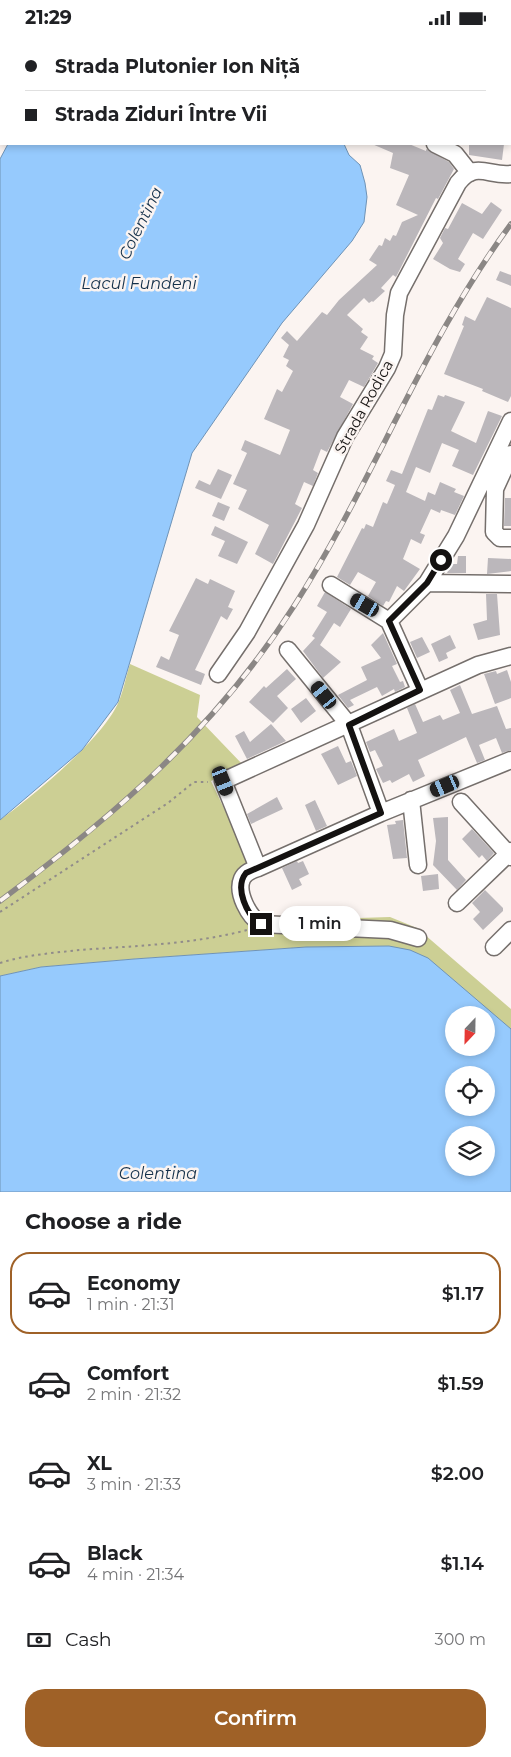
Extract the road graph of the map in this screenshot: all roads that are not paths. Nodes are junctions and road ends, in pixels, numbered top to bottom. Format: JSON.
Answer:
{"nodes":[{"id":1,"x":437,"y":145,"type":"edge"},
{"id":2,"x":470,"y":173,"type":"junction"},
{"id":3,"x":511,"y":174,"type":"edge"},
{"id":4,"x":511,"y":421,"type":"edge"},
{"id":5,"x":511,"y":454,"type":"edge"},
{"id":6,"x":495,"y":488,"type":"edge"},
{"id":7,"x":511,"y":538,"type":"edge"},
{"id":8,"x":427,"y":583,"type":"junction"},
{"id":9,"x":511,"y":584,"type":"edge"},
{"id":10,"x":331,"y":585,"type":"dead end"},
{"id":11,"x":389,"y":621,"type":"junction"},
{"id":12,"x":288,"y":650,"type":"dead end"},
{"id":13,"x":511,"y":656,"type":"edge"},
{"id":14,"x":218,"y":674,"type":"dead end"},
{"id":15,"x":420,"y":690,"type":"junction"},
{"id":16,"x":349,"y":725,"type":"junction"},
{"id":17,"x":511,"y":760,"type":"edge"},
{"id":18,"x":411,"y":800,"type":"junction"},
{"id":19,"x":461,"y":803,"type":"dead end"},
{"id":20,"x":381,"y":813,"type":"junction"},
{"id":21,"x":510,"y":854,"type":"edge"},
{"id":22,"x":418,"y":865,"type":"dead end"},
{"id":23,"x":258,"y":868,"type":"junction"},
{"id":24,"x":458,"y":903,"type":"dead end"},
{"id":25,"x":511,"y":930,"type":"edge"},
{"id":26,"x":418,"y":938,"type":"dead end"},
{"id":27,"x":494,"y":947,"type":"dead end"}],
"edges":[{"from":1,"to":2,"type":"street"},
{"from":2,"to":3,"type":"street"},
{"from":2,"to":14,"type":"street","name":"Strada Rodica"},
{"from":4,"to":6,"type":"street"},
{"from":5,"to":6,"type":"street"},
{"from":6,"to":7,"type":"street"},
{"from":6,"to":8,"type":"street"},
{"from":8,"to":9,"type":"street"},
{"from":8,"to":11,"type":"street"},
{"from":10,"to":11,"type":"street"},
{"from":11,"to":15,"type":"street"},
{"from":12,"to":16,"type":"street"},
{"from":13,"to":15,"type":"street"},
{"from":15,"to":16,"type":"street"},
{"from":16,"to":20,"type":"street"},
{"from":16,"to":23,"type":"street"},
{"from":17,"to":18,"type":"street"},
{"from":18,"to":20,"type":"street"},
{"from":18,"to":22,"type":"street"},
{"from":19,"to":21,"type":"street"},
{"from":20,"to":23,"type":"street"},
{"from":21,"to":24,"type":"street"},
{"from":23,"to":26,"type":"street"},
{"from":25,"to":27,"type":"street"}]}
